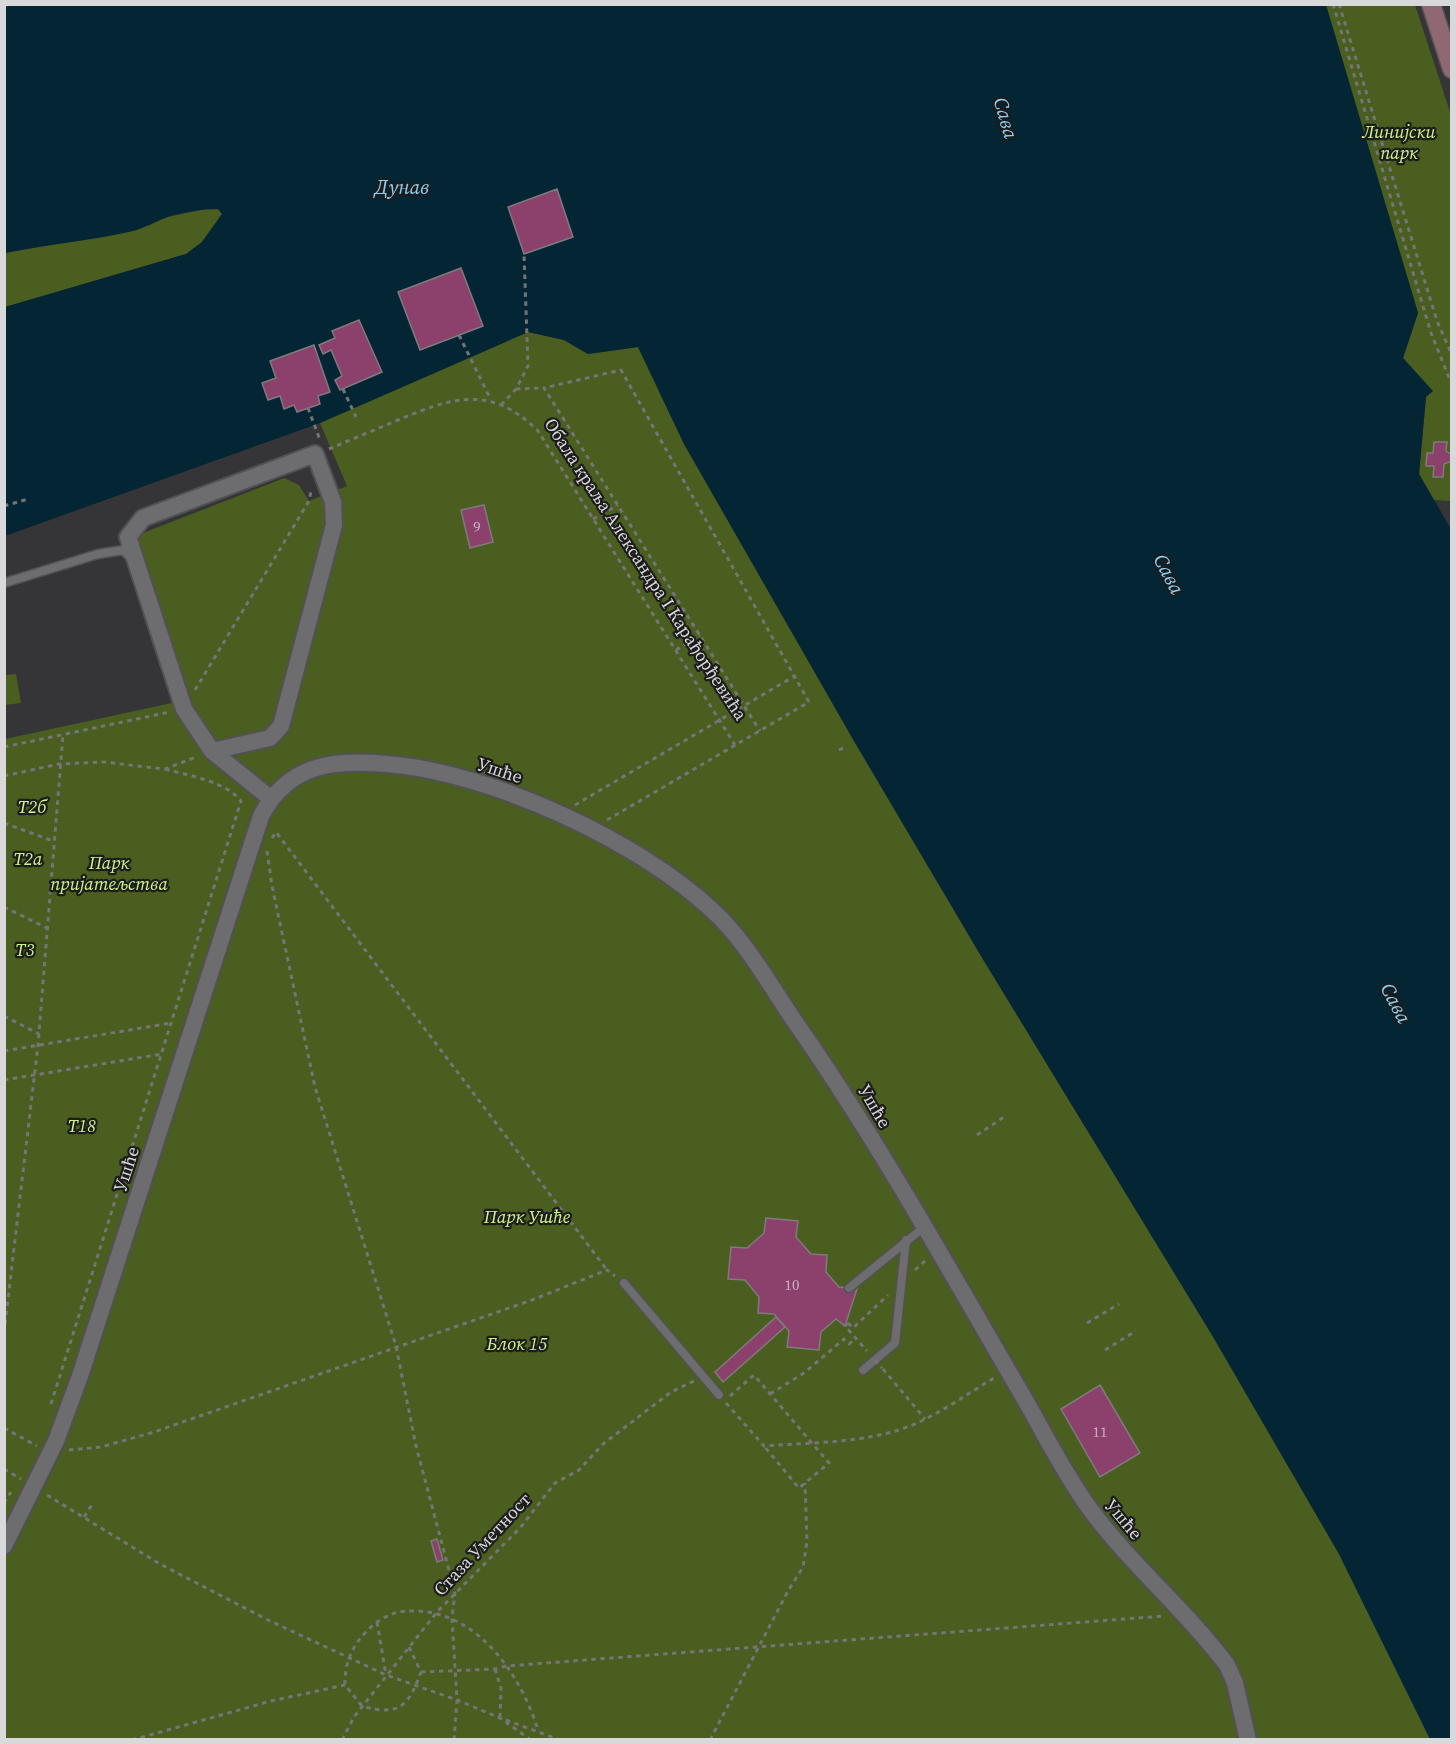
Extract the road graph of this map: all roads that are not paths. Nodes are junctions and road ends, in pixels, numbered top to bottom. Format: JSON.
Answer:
{"nodes":[{"id":1,"x":1431,"y":4,"type":"edge"},
{"id":2,"x":1452,"y":69,"type":"edge"},
{"id":3,"x":136,"y":562,"type":"junction"},
{"id":4,"x":4,"y":583,"type":"edge"},
{"id":5,"x":212,"y":751,"type":"junction"},
{"id":6,"x":270,"y":798,"type":"junction"},
{"id":7,"x":923,"y":1228,"type":"junction"},
{"id":8,"x":906,"y":1240,"type":"junction"},
{"id":9,"x":624,"y":1283,"type":"road end"},
{"id":10,"x":849,"y":1288,"type":"dead end"},
{"id":11,"x":863,"y":1370,"type":"dead end"},
{"id":12,"x":718,"y":1395,"type":"dead end"},
{"id":13,"x":4,"y":1546,"type":"edge"},
{"id":14,"x":1248,"y":1740,"type":"edge"}],
"edges":[{"from":1,"to":2,"type":"main road"},
{"from":3,"to":4,"type":"lane"},
{"from":3,"to":5,"type":"street"},
{"from":3,"to":5,"type":"street"},
{"from":5,"to":6,"type":"street"},
{"from":6,"to":7,"type":"street","name":"Ушће"},
{"from":6,"to":13,"type":"street","name":"Ушће"},
{"from":7,"to":8,"type":"lane"},
{"from":7,"to":14,"type":"street","name":"Ушће"},
{"from":8,"to":10,"type":"lane"},
{"from":8,"to":11,"type":"lane"},
{"from":9,"to":12,"type":"lane"}]}
